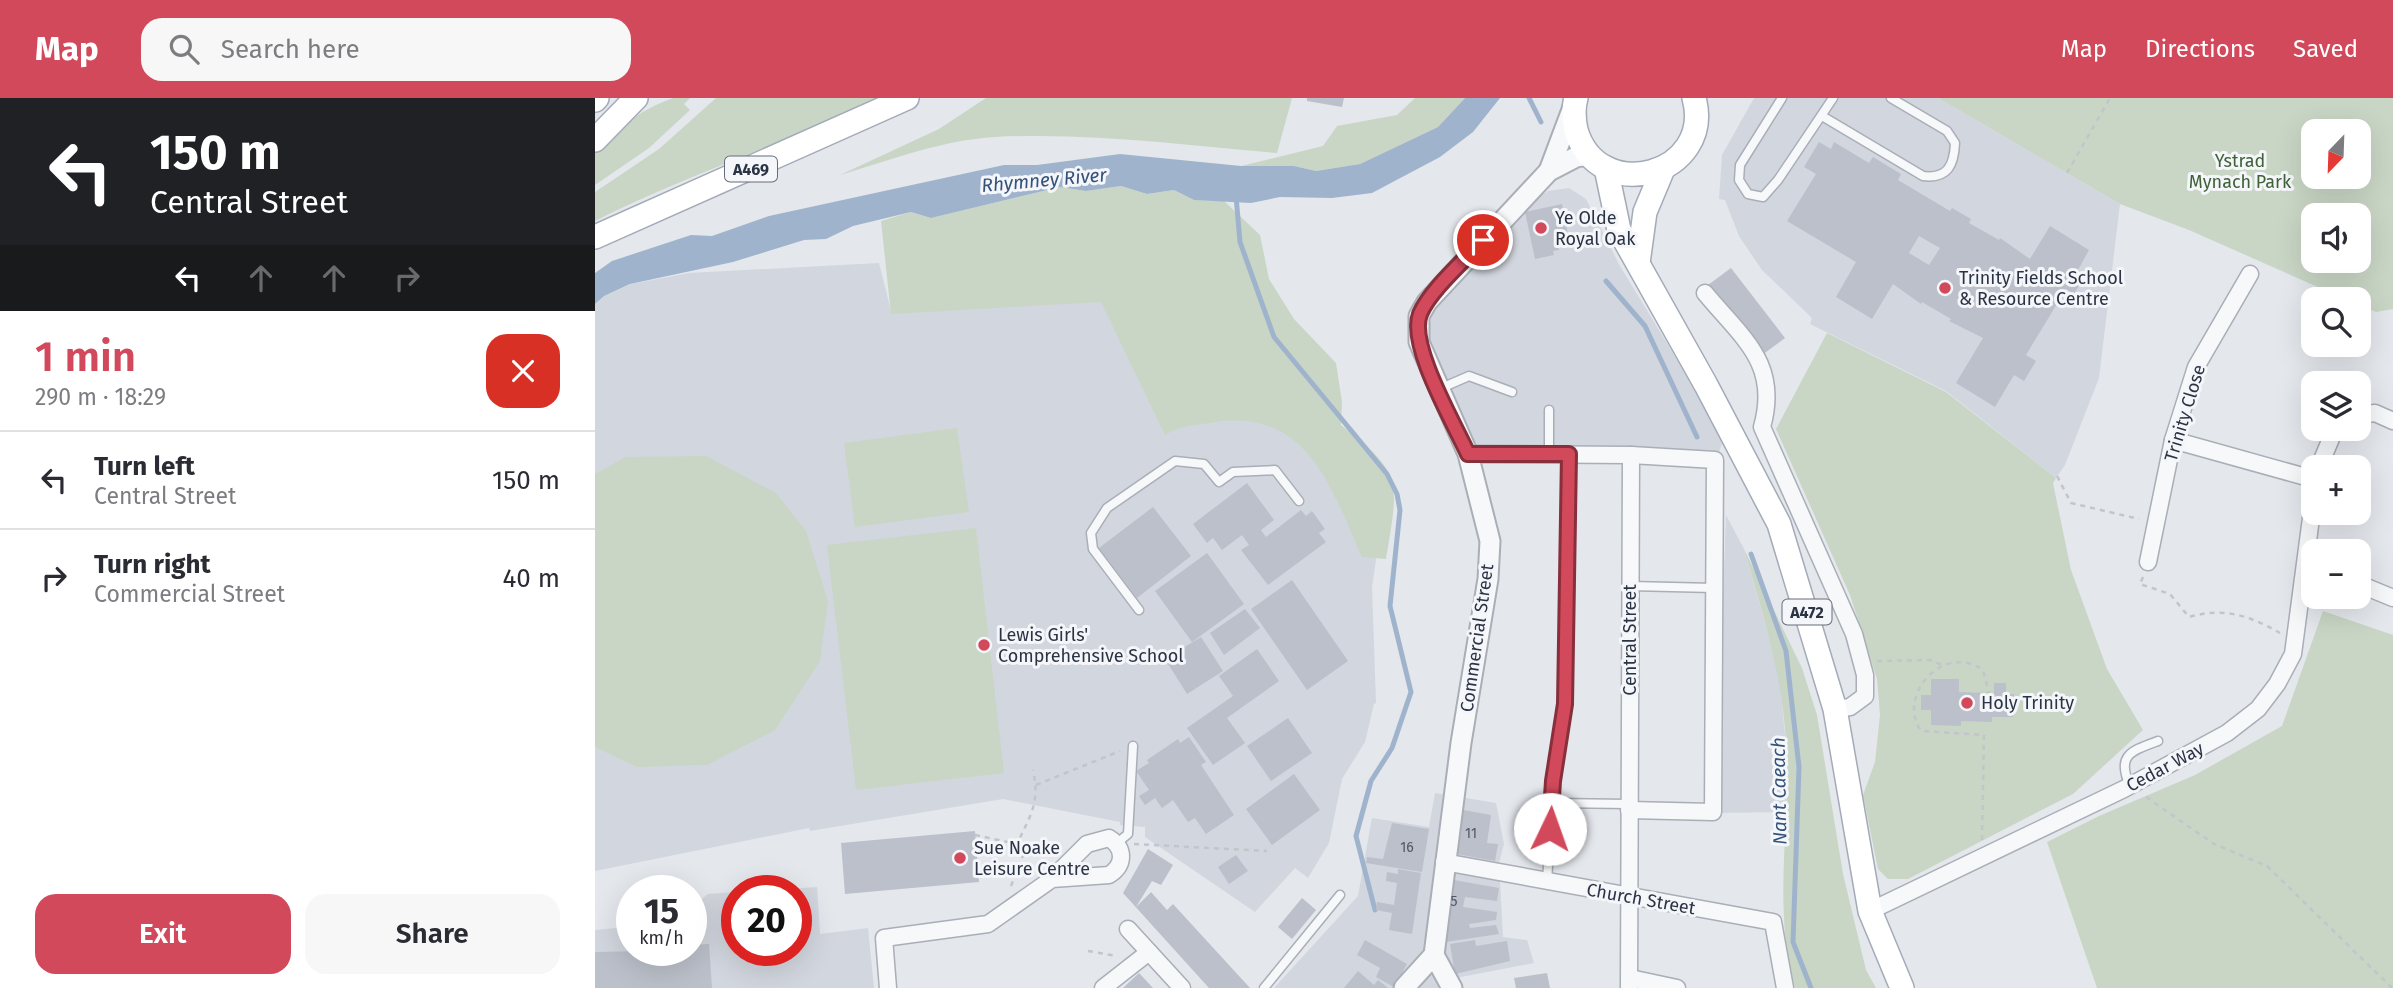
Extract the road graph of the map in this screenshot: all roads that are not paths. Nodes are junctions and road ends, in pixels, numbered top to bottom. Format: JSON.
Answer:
{"nodes":[{"id":1,"x":636,"y":98,"type":"edge"},
{"id":2,"x":907,"y":98,"type":"edge"},
{"id":3,"x":1694,"y":98,"type":"edge"},
{"id":4,"x":1782,"y":98,"type":"edge"},
{"id":5,"x":1833,"y":98,"type":"edge"},
{"id":6,"x":1891,"y":98,"type":"edge"},
{"id":7,"x":1576,"y":101,"type":"edge"},
{"id":8,"x":1822,"y":116,"type":"junction"},
{"id":9,"x":599,"y":131,"type":"edge"},
{"id":10,"x":1597,"y":161,"type":"junction"},
{"id":11,"x":1663,"y":169,"type":"junction"},
{"id":12,"x":1549,"y":172,"type":"junction"},
{"id":13,"x":595,"y":237,"type":"edge"},
{"id":14,"x":1639,"y":263,"type":"junction"},
{"id":15,"x":2250,"y":274,"type":"dead end"},
{"id":16,"x":1705,"y":293,"type":"dead end"},
{"id":17,"x":1439,"y":389,"type":"junction"},
{"id":18,"x":1512,"y":392,"type":"dead end"},
{"id":19,"x":1549,"y":410,"type":"dead end"},
{"id":20,"x":2371,"y":414,"type":"edge"},
{"id":21,"x":2393,"y":421,"type":"edge"},
{"id":22,"x":2173,"y":440,"type":"junction"},
{"id":23,"x":1468,"y":454,"type":"junction"},
{"id":24,"x":1549,"y":454,"type":"junction"},
{"id":25,"x":1569,"y":454,"type":"junction"},
{"id":26,"x":1631,"y":455,"type":"junction"},
{"id":27,"x":2301,"y":476,"type":"edge"},
{"id":28,"x":1299,"y":501,"type":"dead end"},
{"id":29,"x":2148,"y":562,"type":"road end"},
{"id":30,"x":1630,"y":586,"type":"junction"},
{"id":31,"x":1714,"y":588,"type":"junction"},
{"id":32,"x":2371,"y":589,"type":"edge"},
{"id":33,"x":2393,"y":598,"type":"edge"},
{"id":34,"x":2301,"y":609,"type":"edge"},
{"id":35,"x":1139,"y":610,"type":"dead end"},
{"id":36,"x":1835,"y":709,"type":"junction"},
{"id":37,"x":2158,"y":741,"type":"dead end"},
{"id":38,"x":1133,"y":746,"type":"road end"},
{"id":39,"x":2130,"y":786,"type":"junction"},
{"id":40,"x":1552,"y":803,"type":"junction"},
{"id":41,"x":1629,"y":807,"type":"junction"},
{"id":42,"x":1117,"y":844,"type":"junction"},
{"id":43,"x":1444,"y":862,"type":"junction"},
{"id":44,"x":1052,"y":879,"type":"junction"},
{"id":45,"x":1548,"y":881,"type":"junction"},
{"id":46,"x":1340,"y":895,"type":"dead end"},
{"id":47,"x":1630,"y":897,"type":"junction"},
{"id":48,"x":1870,"y":911,"type":"junction"},
{"id":49,"x":1128,"y":929,"type":"dead end"},
{"id":50,"x":1149,"y":952,"type":"junction"},
{"id":51,"x":1434,"y":955,"type":"junction"},
{"id":52,"x":1630,"y":983,"type":"edge"},
{"id":53,"x":888,"y":988,"type":"edge"},
{"id":54,"x":1103,"y":988,"type":"edge"},
{"id":55,"x":1182,"y":988,"type":"edge"},
{"id":56,"x":1264,"y":988,"type":"edge"},
{"id":57,"x":1404,"y":988,"type":"edge"},
{"id":58,"x":1453,"y":988,"type":"edge"},
{"id":59,"x":1677,"y":988,"type":"edge"},
{"id":60,"x":1785,"y":988,"type":"edge"},
{"id":61,"x":1902,"y":988,"type":"edge"}],
"edges":[{"from":1,"to":9,"type":"main road"},
{"from":2,"to":13,"type":"main road","number":"A469"},
{"from":3,"to":11,"type":"main road"},
{"from":4,"to":8,"type":"lane"},
{"from":5,"to":8,"type":"lane"},
{"from":6,"to":8,"type":"lane"},
{"from":7,"to":10,"type":"main road"},
{"from":7,"to":12,"type":"street","name":"Commercial Street"},
{"from":10,"to":11,"type":"main road"},
{"from":10,"to":12,"type":"street","name":"Commercial Street"},
{"from":10,"to":14,"type":"main road","number":"A472"},
{"from":11,"to":14,"type":"main road"},
{"from":12,"to":17,"type":"street","name":"Commercial Street"},
{"from":14,"to":36,"type":"main road","number":"A472"},
{"from":15,"to":22,"type":"street","name":"Trinity Close"},
{"from":16,"to":36,"type":"street"},
{"from":17,"to":18,"type":"lane"},
{"from":17,"to":23,"type":"street","name":"Commercial Street"},
{"from":19,"to":24,"type":"lane"},
{"from":20,"to":21,"type":"street"},
{"from":22,"to":27,"type":"street"},
{"from":22,"to":29,"type":"street","name":"Trinity Close"},
{"from":23,"to":24,"type":"street"},
{"from":23,"to":43,"type":"street","name":"Commercial Street"},
{"from":24,"to":25,"type":"street"},
{"from":25,"to":26,"type":"street"},
{"from":25,"to":40,"type":"lane"},
{"from":26,"to":30,"type":"street","name":"Central Street"},
{"from":26,"to":31,"type":"street"},
{"from":28,"to":35,"type":"lane"},
{"from":30,"to":31,"type":"lane"},
{"from":30,"to":41,"type":"street","name":"Central Street"},
{"from":31,"to":41,"type":"street"},
{"from":32,"to":33,"type":"street"},
{"from":34,"to":39,"type":"street","name":"Cedar Way"},
{"from":36,"to":48,"type":"main road","number":"A472"},
{"from":37,"to":39,"type":"lane"},
{"from":38,"to":42,"type":"lane"},
{"from":39,"to":48,"type":"street","name":"Cedar Way"},
{"from":40,"to":41,"type":"lane"},
{"from":40,"to":45,"type":"lane"},
{"from":41,"to":47,"type":"street","name":"Central Street"},
{"from":42,"to":44,"type":"street"},
{"from":42,"to":44,"type":"street"},
{"from":43,"to":45,"type":"street","name":"Church Street"},
{"from":43,"to":51,"type":"street","name":"Commercial Street"},
{"from":44,"to":53,"type":"street"},
{"from":45,"to":47,"type":"street","name":"Church Street"},
{"from":46,"to":56,"type":"lane"},
{"from":47,"to":52,"type":"street","name":"Central Street"},
{"from":47,"to":60,"type":"street","name":"Church Street"},
{"from":48,"to":61,"type":"main road","number":"A472"},
{"from":49,"to":50,"type":"street"},
{"from":50,"to":54,"type":"street"},
{"from":50,"to":55,"type":"street"},
{"from":51,"to":57,"type":"street"},
{"from":51,"to":58,"type":"street"},
{"from":52,"to":59,"type":"street"}]}
